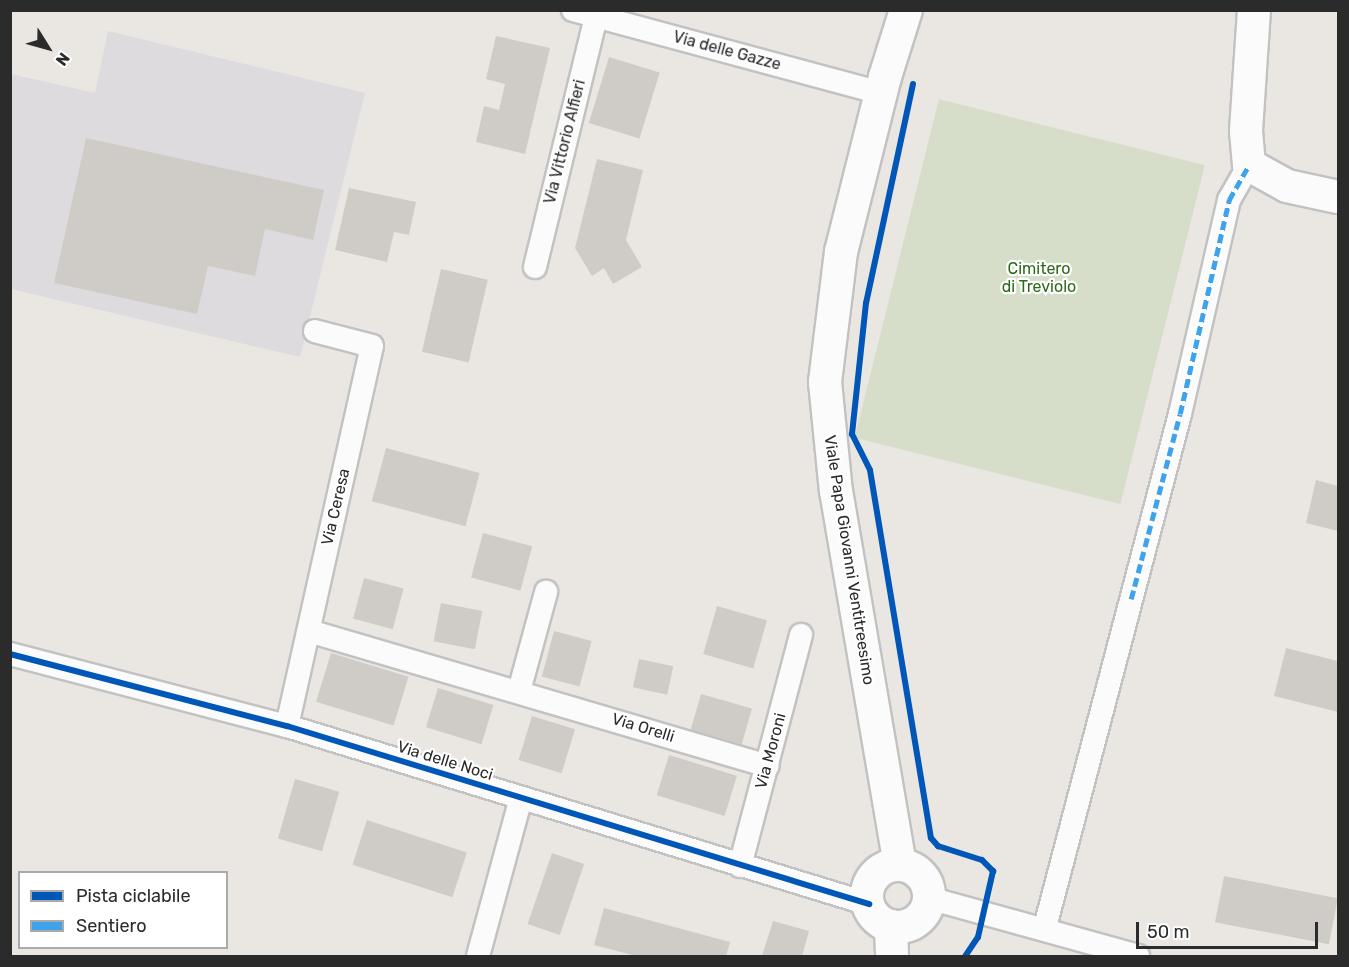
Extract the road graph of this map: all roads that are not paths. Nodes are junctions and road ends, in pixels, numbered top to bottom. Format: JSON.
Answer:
{"nodes":[{"id":1,"x":573,"y":10,"type":"edge"},
{"id":2,"x":906,"y":10,"type":"edge"},
{"id":3,"x":1254,"y":10,"type":"edge"},
{"id":4,"x":596,"y":16,"type":"junction"},
{"id":5,"x":881,"y":93,"type":"junction"},
{"id":6,"x":1249,"y":165,"type":"junction"},
{"id":7,"x":1338,"y":197,"type":"edge"},
{"id":8,"x":535,"y":267,"type":"dead end"},
{"id":9,"x":315,"y":331,"type":"dead end"},
{"id":10,"x":546,"y":592,"type":"dead end"},
{"id":11,"x":309,"y":631,"type":"junction"},
{"id":12,"x":801,"y":635,"type":"dead end"},
{"id":13,"x":10,"y":654,"type":"edge"},
{"id":14,"x":519,"y":692,"type":"junction"},
{"id":15,"x":287,"y":726,"type":"junction"},
{"id":16,"x":768,"y":766,"type":"junction"},
{"id":17,"x":521,"y":798,"type":"junction"},
{"id":18,"x":900,"y":865,"type":"junction"},
{"id":19,"x":740,"y":866,"type":"junction"},
{"id":20,"x":929,"y":898,"type":"junction"},
{"id":21,"x":869,"y":904,"type":"junction"},
{"id":22,"x":891,"y":926,"type":"junction"},
{"id":23,"x":1045,"y":927,"type":"junction"},
{"id":24,"x":478,"y":957,"type":"edge"},
{"id":25,"x":892,"y":957,"type":"edge"},
{"id":26,"x":1138,"y":957,"type":"edge"}],
"edges":[{"from":1,"to":4,"type":"street","name":"Via delle Gazze"},
{"from":2,"to":5,"type":"street","name":"Viale Papa Giovanni Ventitreesimo"},
{"from":3,"to":6,"type":"street"},
{"from":4,"to":5,"type":"street","name":"Via delle Gazze"},
{"from":4,"to":8,"type":"street","name":"Via Vittorio Alfieri"},
{"from":5,"to":18,"type":"street","name":"Viale Papa Giovanni Ventitreesimo"},
{"from":6,"to":7,"type":"street"},
{"from":6,"to":23,"type":"street"},
{"from":9,"to":11,"type":"street","name":"Via Ceresa"},
{"from":10,"to":14,"type":"street"},
{"from":11,"to":14,"type":"street","name":"Via Orelli"},
{"from":11,"to":15,"type":"street","name":"Via Ceresa"},
{"from":12,"to":16,"type":"street","name":"Via Moroni"},
{"from":13,"to":15,"type":"street","name":"Via delle Noci"},
{"from":14,"to":16,"type":"street","name":"Via Orelli"},
{"from":15,"to":17,"type":"street","name":"Via delle Noci"},
{"from":16,"to":19,"type":"street","name":"Via Moroni"},
{"from":17,"to":19,"type":"street","name":"Via delle Noci"},
{"from":17,"to":24,"type":"street"},
{"from":18,"to":20,"type":"street"},
{"from":18,"to":21,"type":"street"},
{"from":19,"to":21,"type":"street","name":"Via delle Noci"},
{"from":20,"to":22,"type":"street"},
{"from":20,"to":23,"type":"street"},
{"from":21,"to":22,"type":"street"},
{"from":22,"to":25,"type":"street"},
{"from":23,"to":26,"type":"street"}]}
